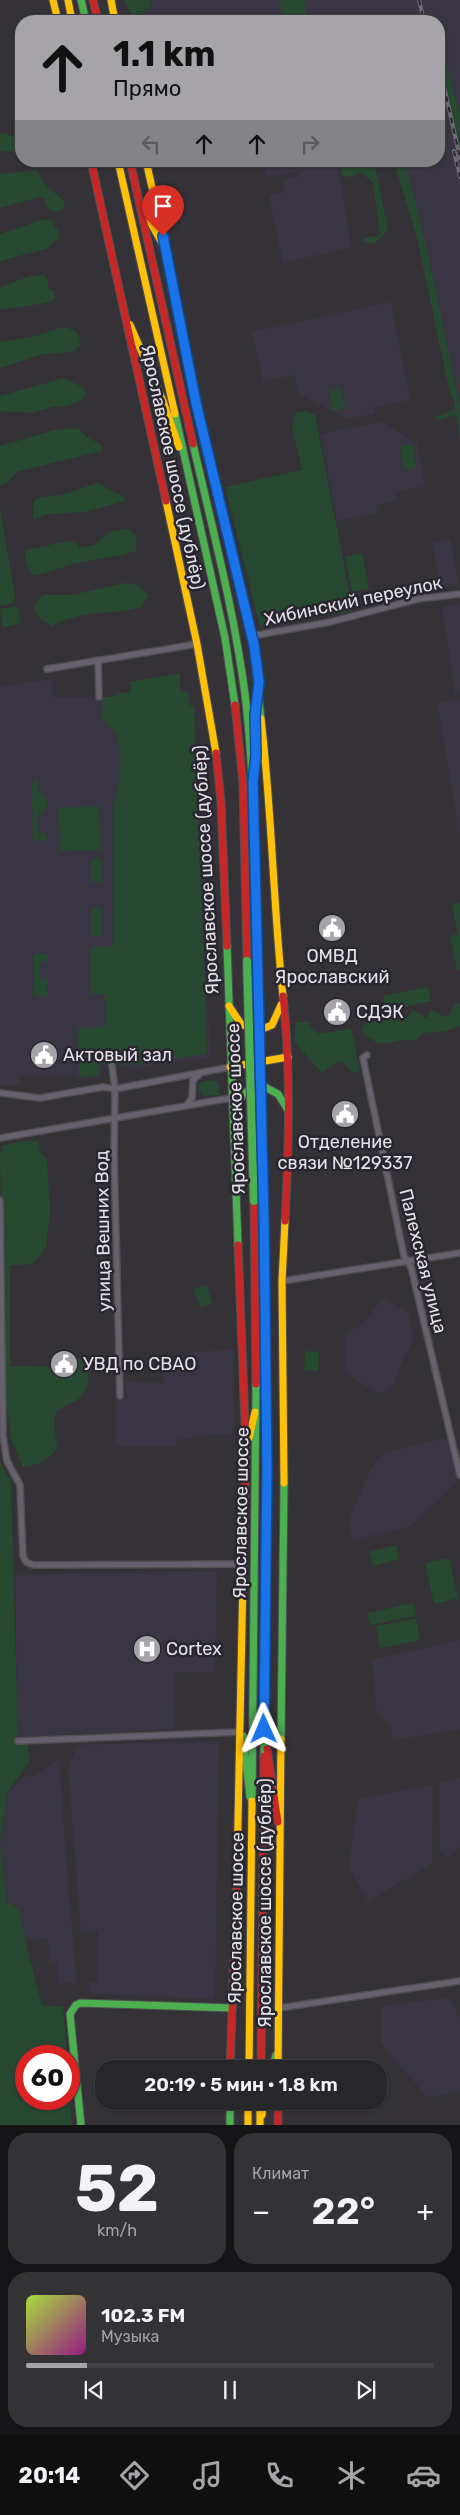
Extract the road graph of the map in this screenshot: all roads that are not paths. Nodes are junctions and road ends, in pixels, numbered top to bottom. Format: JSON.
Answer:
{"nodes":[{"id":1,"x":53,"y":0,"type":"edge"},
{"id":2,"x":68,"y":0,"type":"edge"},
{"id":3,"x":81,"y":0,"type":"edge"},
{"id":4,"x":93,"y":0,"type":"edge"},
{"id":5,"x":111,"y":0,"type":"edge"},
{"id":6,"x":57,"y":15,"type":"edge"},
{"id":7,"x":71,"y":15,"type":"edge"},
{"id":8,"x":85,"y":15,"type":"edge"},
{"id":9,"x":97,"y":15,"type":"edge"},
{"id":10,"x":114,"y":15,"type":"edge"},
{"id":11,"x":93,"y":167,"type":"edge"},
{"id":12,"x":119,"y":167,"type":"edge"},
{"id":13,"x":131,"y":167,"type":"edge"},
{"id":14,"x":147,"y":167,"type":"edge"},
{"id":15,"x":139,"y":202,"type":"junction"},
{"id":16,"x":167,"y":252,"type":"junction"},
{"id":17,"x":123,"y":308,"type":"junction"},
{"id":18,"x":191,"y":481,"type":"junction"},
{"id":19,"x":460,"y":594,"type":"edge"},
{"id":20,"x":252,"y":636,"type":"junction"},
{"id":21,"x":197,"y":644,"type":"junction"},
{"id":22,"x":98,"y":660,"type":"junction"},
{"id":23,"x":47,"y":669,"type":"dead end"},
{"id":24,"x":259,"y":682,"type":"junction"},
{"id":25,"x":99,"y":697,"type":"dead end"},
{"id":26,"x":253,"y":782,"type":"junction"},
{"id":27,"x":282,"y":1000,"type":"junction"},
{"id":28,"x":227,"y":1001,"type":"junction"},
{"id":29,"x":367,"y":1055,"type":"dead end"},
{"id":30,"x":288,"y":1057,"type":"junction"},
{"id":31,"x":112,"y":1065,"type":"dead end"},
{"id":32,"x":230,"y":1066,"type":"junction"},
{"id":33,"x":203,"y":1072,"type":"junction"},
{"id":34,"x":115,"y":1089,"type":"junction"},
{"id":35,"x":0,"y":1093,"type":"edge"},
{"id":36,"x":232,"y":1098,"type":"junction"},
{"id":37,"x":186,"y":1107,"type":"junction"},
{"id":38,"x":290,"y":1115,"type":"junction"},
{"id":39,"x":114,"y":1117,"type":"junction"},
{"id":40,"x":232,"y":1120,"type":"junction"},
{"id":41,"x":0,"y":1138,"type":"edge"},
{"id":42,"x":0,"y":1200,"type":"edge"},
{"id":43,"x":460,"y":1252,"type":"edge"},
{"id":44,"x":408,"y":1261,"type":"junction"},
{"id":45,"x":282,"y":1281,"type":"junction"},
{"id":46,"x":120,"y":1396,"type":"dead end"},
{"id":47,"x":257,"y":1407,"type":"junction"},
{"id":48,"x":246,"y":1448,"type":"junction"},
{"id":49,"x":460,"y":1475,"type":"edge"},
{"id":50,"x":242,"y":1564,"type":"junction"},
{"id":51,"x":240,"y":1714,"type":"junction"},
{"id":52,"x":264,"y":1729,"type":"junction"},
{"id":53,"x":239,"y":1732,"type":"junction"},
{"id":54,"x":18,"y":1740,"type":"dead end"},
{"id":55,"x":252,"y":1808,"type":"junction"},
{"id":56,"x":280,"y":1837,"type":"junction"},
{"id":57,"x":460,"y":1981,"type":"edge"},
{"id":58,"x":232,"y":2008,"type":"junction"},
{"id":59,"x":279,"y":2008,"type":"junction"},
{"id":60,"x":278,"y":2045,"type":"junction"},
{"id":61,"x":230,"y":2060,"type":"edge"},
{"id":62,"x":249,"y":2060,"type":"edge"},
{"id":63,"x":260,"y":2060,"type":"edge"},
{"id":64,"x":274,"y":2060,"type":"edge"},
{"id":65,"x":278,"y":2060,"type":"edge"},
{"id":66,"x":230,"y":2110,"type":"edge"},
{"id":67,"x":248,"y":2110,"type":"edge"},
{"id":68,"x":260,"y":2110,"type":"edge"},
{"id":69,"x":262,"y":2110,"type":"edge"},
{"id":70,"x":278,"y":2110,"type":"edge"},
{"id":71,"x":81,"y":2125,"type":"edge"},
{"id":72,"x":230,"y":2125,"type":"edge"},
{"id":73,"x":248,"y":2125,"type":"edge"},
{"id":74,"x":260,"y":2125,"type":"edge"},
{"id":75,"x":278,"y":2125,"type":"edge"}],
"edges":[{"from":1,"to":6,"type":"street"},
{"from":2,"to":7,"type":"street"},
{"from":3,"to":8,"type":"street"},
{"from":4,"to":9,"type":"street"},
{"from":5,"to":10,"type":"street"},
{"from":11,"to":17,"type":"street","name":"Ярославское шоссе (дублёр)"},
{"from":12,"to":18,"type":"street","name":"Ярославское шоссе"},
{"from":13,"to":15,"type":"street","name":"Ярославское шоссе"},
{"from":14,"to":16,"type":"street","name":"Ярославское шоссе (дублёр)"},
{"from":15,"to":16,"type":"street"},
{"from":15,"to":26,"type":"street","name":"Ярославское шоссе"},
{"from":16,"to":20,"type":"street","name":"Ярославское шоссе (дублёр)"},
{"from":17,"to":18,"type":"street"},
{"from":17,"to":21,"type":"street","name":"Ярославское шоссе (дублёр)"},
{"from":18,"to":47,"type":"street","name":"Ярославское шоссе","bridge":true},
{"from":19,"to":20,"type":"street","name":"Хибинский переулок"},
{"from":20,"to":24,"type":"street","name":"Ярославское шоссе (дублёр)"},
{"from":21,"to":22,"type":"street"},
{"from":21,"to":28,"type":"street","name":"Ярославское шоссе (дублёр)"},
{"from":22,"to":23,"type":"street"},
{"from":22,"to":25,"type":"street"},
{"from":24,"to":26,"type":"street"},
{"from":24,"to":27,"type":"street","name":"Ярославское шоссе (дублёр)"},
{"from":26,"to":52,"type":"street","name":"Ярославское шоссе","bridge":true},
{"from":27,"to":28,"type":"street"},
{"from":27,"to":30,"type":"street","name":"Ярославское шоссе (дублёр)"},
{"from":28,"to":32,"type":"street","name":"Ярославское шоссе (дублёр)"},
{"from":29,"to":44,"type":"street","name":"Палехская улица"},
{"from":30,"to":32,"type":"street"},
{"from":30,"to":38,"type":"street","name":"Ярославское шоссе (дублёр)"},
{"from":31,"to":34,"type":"street","name":"улица Вешних Вод"},
{"from":32,"to":33,"type":"street"},
{"from":32,"to":36,"type":"street","name":"Ярославское шоссе (дублёр)"},
{"from":33,"to":34,"type":"street"},
{"from":33,"to":37,"type":"street"},
{"from":34,"to":35,"type":"street"},
{"from":34,"to":39,"type":"street","name":"улица Вешних Вод"},
{"from":36,"to":37,"type":"street"},
{"from":36,"to":40,"type":"street","name":"Ярославское шоссе (дублёр)"},
{"from":37,"to":39,"type":"street"},
{"from":38,"to":40,"type":"street"},
{"from":38,"to":45,"type":"street","name":"Ярославское шоссе (дублёр)"},
{"from":39,"to":41,"type":"street"},
{"from":39,"to":46,"type":"street","name":"улица Вешних Вод"},
{"from":40,"to":48,"type":"street","name":"Ярославское шоссе (дублёр)"},
{"from":42,"to":50,"type":"street"},
{"from":43,"to":44,"type":"street"},
{"from":44,"to":45,"type":"street"},
{"from":44,"to":49,"type":"street","name":"Палехская улица"},
{"from":45,"to":56,"type":"street","name":"Ярославское шоссе (дублёр)"},
{"from":47,"to":48,"type":"street"},
{"from":47,"to":55,"type":"street","name":"Ярославское шоссе"},
{"from":48,"to":50,"type":"street","name":"Ярославское шоссе (дублёр)"},
{"from":50,"to":51,"type":"street","name":"Ярославское шоссе (дублёр)"},
{"from":51,"to":53,"type":"street","name":"Ярославское шоссе (дублёр)"},
{"from":51,"to":55,"type":"street"},
{"from":52,"to":56,"type":"street"},
{"from":52,"to":63,"type":"street","name":"Ярославское шоссе"},
{"from":53,"to":54,"type":"street"},
{"from":53,"to":58,"type":"street","name":"Ярославское шоссе (дублёр)"},
{"from":55,"to":62,"type":"street","name":"Ярославское шоссе"},
{"from":56,"to":59,"type":"street","name":"Ярославское шоссе (дублёр)"},
{"from":57,"to":59,"type":"street"},
{"from":58,"to":61,"type":"street","name":"Ярославское шоссе (дублёр)"},
{"from":58,"to":71,"type":"street"},
{"from":59,"to":60,"type":"street","name":"Ярославское шоссе (дублёр)"},
{"from":60,"to":64,"type":"street"},
{"from":60,"to":65,"type":"street","name":"Ярославское шоссе (дублёр)"},
{"from":66,"to":72,"type":"street"},
{"from":67,"to":73,"type":"street"},
{"from":68,"to":74,"type":"street"},
{"from":69,"to":74,"type":"street"},
{"from":70,"to":75,"type":"street"}]}
